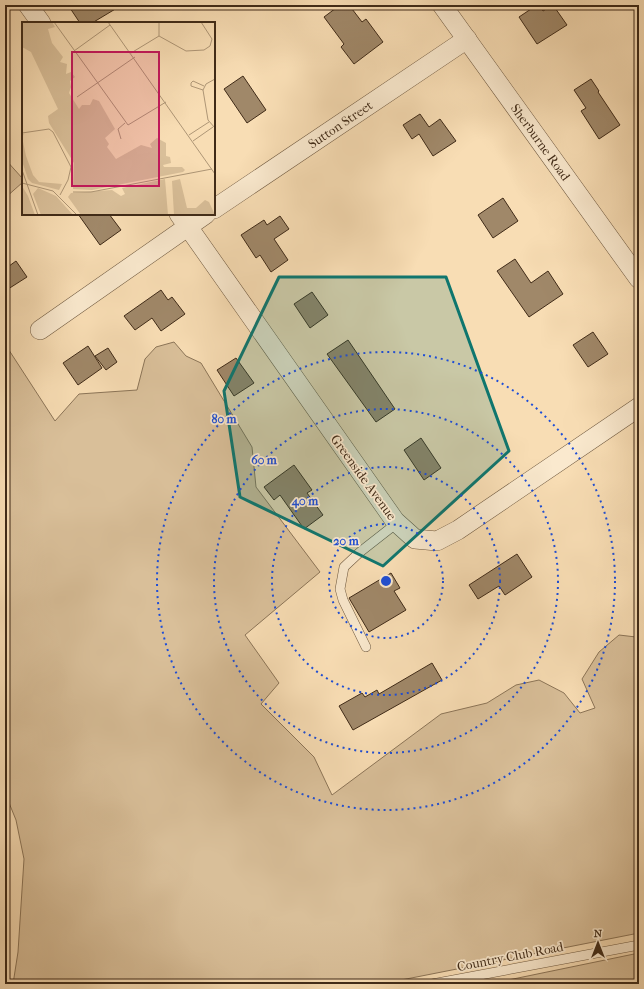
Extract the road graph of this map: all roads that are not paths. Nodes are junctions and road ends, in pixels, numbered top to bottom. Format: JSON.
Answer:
{"nodes":[{"id":1,"x":28,"y":5,"type":"edge"},
{"id":2,"x":443,"y":6,"type":"edge"},
{"id":3,"x":40,"y":22,"type":"edge"},
{"id":4,"x":466,"y":39,"type":"junction"},
{"id":5,"x":215,"y":208,"type":"edge"},
{"id":6,"x":202,"y":215,"type":"edge"},
{"id":7,"x":183,"y":220,"type":"edge"},
{"id":8,"x":639,"y":279,"type":"edge"},
{"id":9,"x":40,"y":330,"type":"dead end"},
{"id":10,"x":639,"y":407,"type":"edge"},
{"id":11,"x":397,"y":523,"type":"junction"},
{"id":12,"x":366,"y":647,"type":"dead end"},
{"id":13,"x":639,"y":945,"type":"edge"},
{"id":14,"x":432,"y":984,"type":"edge"}],
"edges":[{"from":1,"to":3,"type":"street"},
{"from":2,"to":4,"type":"street","name":"Sherburne Road"},
{"from":4,"to":5,"type":"street","name":"Sutton Street"},
{"from":4,"to":8,"type":"street","name":"Sherburne Road"},
{"from":6,"to":7,"type":"street"},
{"from":7,"to":9,"type":"street"},
{"from":7,"to":11,"type":"street","name":"Greenside Avenue"},
{"from":10,"to":11,"type":"street","name":"Greenside Avenue"},
{"from":11,"to":12,"type":"lane"},
{"from":13,"to":14,"type":"lane","name":"Country Club Road"}]}
